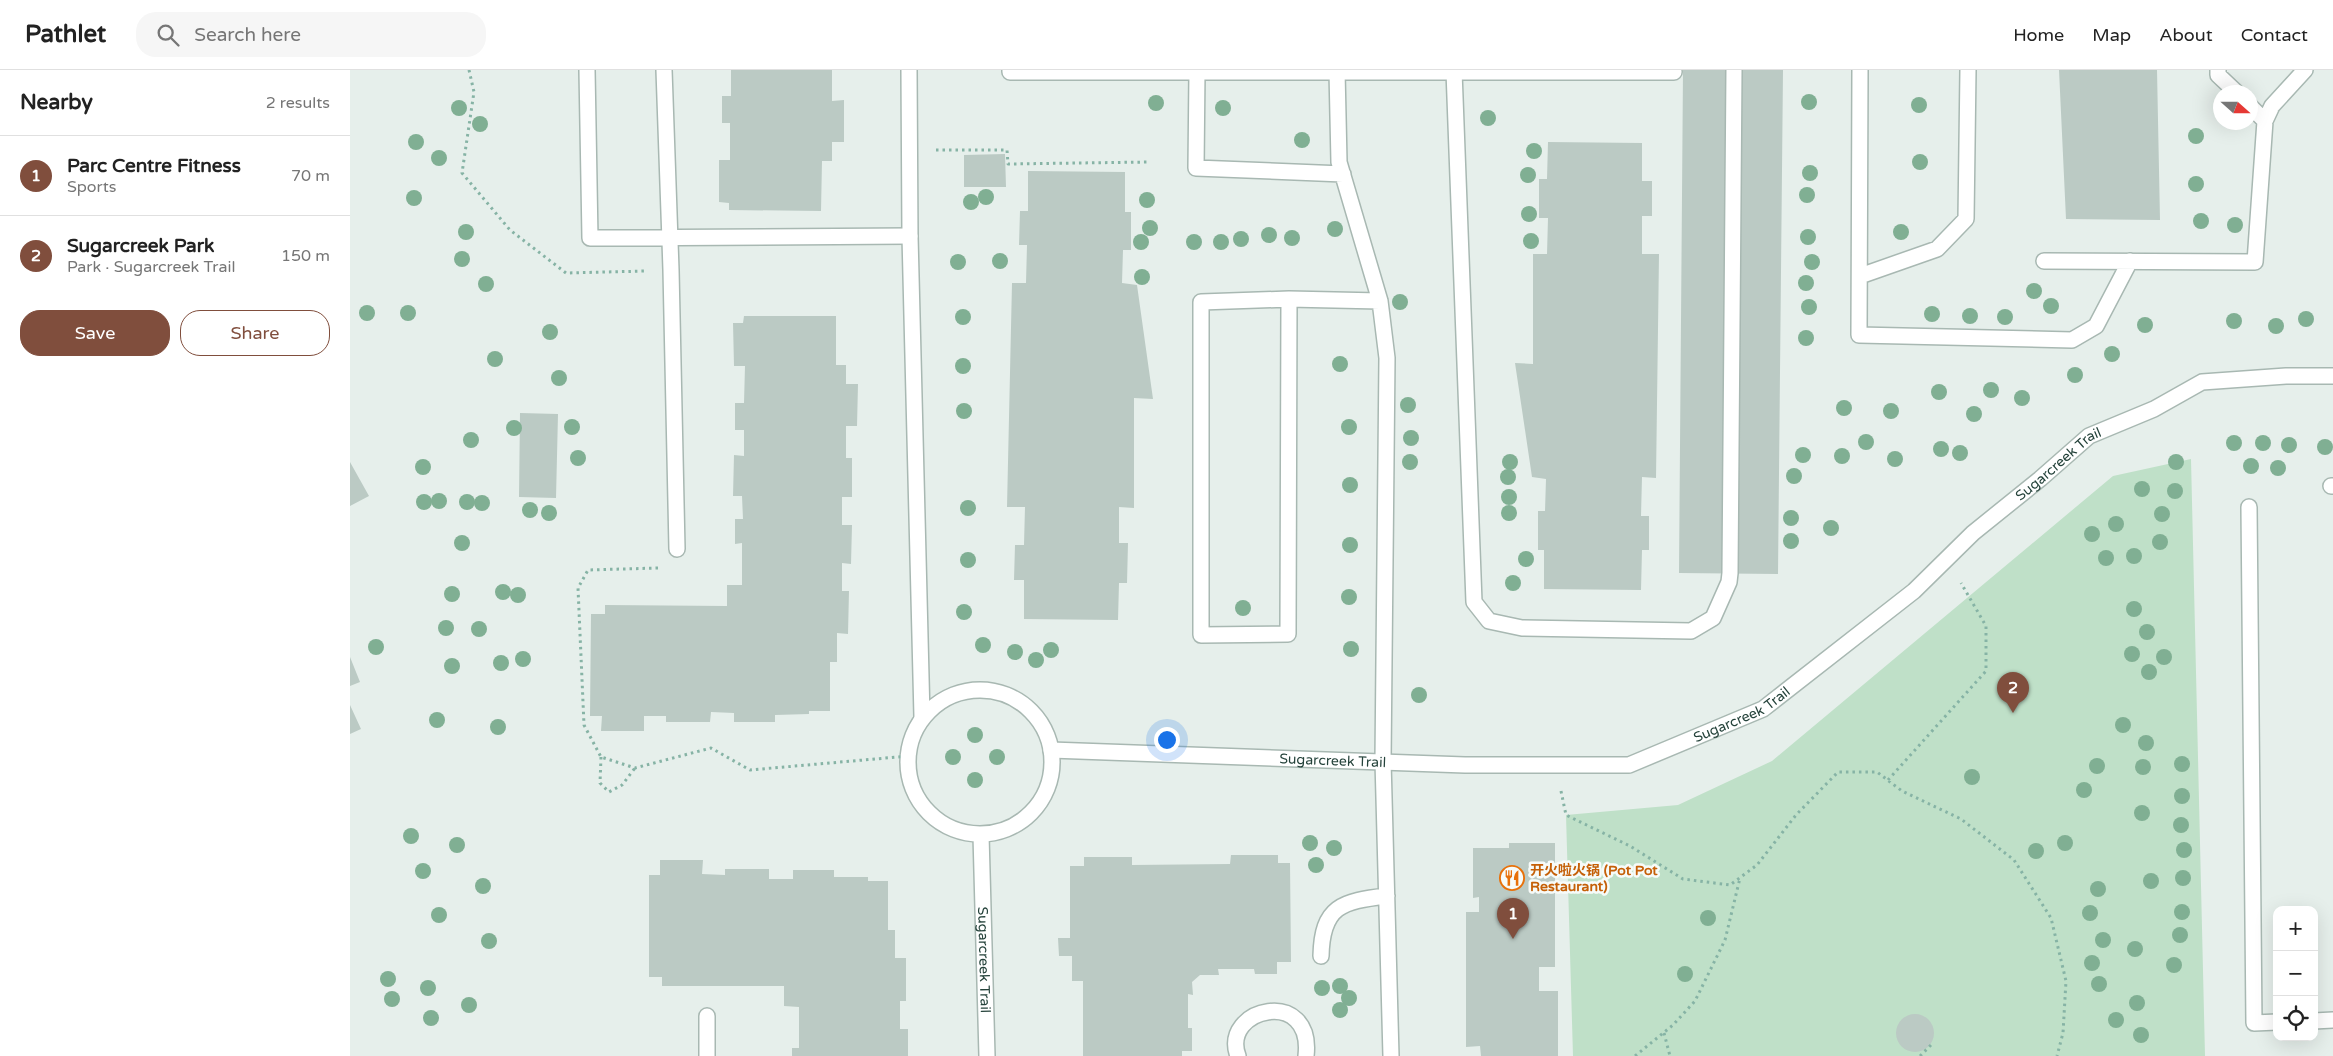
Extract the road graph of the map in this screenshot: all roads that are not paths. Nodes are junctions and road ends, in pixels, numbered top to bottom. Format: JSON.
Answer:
{"nodes":[{"id":1,"x":587,"y":70,"type":"edge"},
{"id":2,"x":664,"y":70,"type":"edge"},
{"id":3,"x":909,"y":70,"type":"edge"},
{"id":4,"x":1010,"y":70,"type":"edge"},
{"id":5,"x":1549,"y":70,"type":"edge"},
{"id":6,"x":1734,"y":70,"type":"edge"},
{"id":7,"x":1860,"y":70,"type":"edge"},
{"id":8,"x":1968,"y":70,"type":"edge"},
{"id":9,"x":2218,"y":70,"type":"edge"},
{"id":10,"x":2305,"y":70,"type":"edge"},
{"id":11,"x":1337,"y":71,"type":"edge"},
{"id":12,"x":1454,"y":71,"type":"edge"},
{"id":13,"x":1198,"y":72,"type":"junction"},
{"id":14,"x":1674,"y":72,"type":"dead end"},
{"id":15,"x":2228,"y":85,"type":"edge"},
{"id":16,"x":2258,"y":114,"type":"edge"},
{"id":17,"x":2265,"y":121,"type":"junction"},
{"id":18,"x":1342,"y":174,"type":"junction"},
{"id":19,"x":910,"y":236,"type":"junction"},
{"id":20,"x":670,"y":239,"type":"junction"},
{"id":21,"x":2044,"y":260,"type":"dead end"},
{"id":22,"x":2130,"y":261,"type":"junction"},
{"id":23,"x":1860,"y":276,"type":"junction"},
{"id":24,"x":1288,"y":299,"type":"junction"},
{"id":25,"x":1380,"y":301,"type":"junction"},
{"id":26,"x":2333,"y":376,"type":"edge"},
{"id":27,"x":2249,"y":507,"type":"dead end"},
{"id":28,"x":677,"y":549,"type":"road end"},
{"id":29,"x":922,"y":717,"type":"junction"},
{"id":30,"x":1050,"y":750,"type":"junction"},
{"id":31,"x":1383,"y":761,"type":"junction"},
{"id":32,"x":981,"y":835,"type":"junction"},
{"id":33,"x":1387,"y":896,"type":"junction"},
{"id":34,"x":1321,"y":956,"type":"dead end"},
{"id":35,"x":707,"y":1016,"type":"dead end"},
{"id":36,"x":2333,"y":1020,"type":"edge"},
{"id":37,"x":2318,"y":1021,"type":"edge"},
{"id":38,"x":2273,"y":1022,"type":"edge"},
{"id":39,"x":707,"y":1056,"type":"edge"},
{"id":40,"x":987,"y":1056,"type":"edge"},
{"id":41,"x":1238,"y":1056,"type":"edge"},
{"id":42,"x":1306,"y":1056,"type":"edge"},
{"id":43,"x":1391,"y":1056,"type":"edge"}],
"edges":[{"from":1,"to":20,"type":"street"},
{"from":2,"to":20,"type":"street"},
{"from":3,"to":19,"type":"street"},
{"from":4,"to":13,"type":"street"},
{"from":5,"to":12,"type":"street"},
{"from":5,"to":14,"type":"street"},
{"from":6,"to":12,"type":"street"},
{"from":7,"to":23,"type":"street"},
{"from":8,"to":23,"type":"street"},
{"from":9,"to":15,"type":"street"},
{"from":10,"to":17,"type":"street"},
{"from":11,"to":12,"type":"street"},
{"from":11,"to":13,"type":"street"},
{"from":11,"to":18,"type":"street"},
{"from":13,"to":18,"type":"street"},
{"from":16,"to":17,"type":"street"},
{"from":17,"to":22,"type":"street"},
{"from":18,"to":25,"type":"street"},
{"from":19,"to":20,"type":"street"},
{"from":19,"to":29,"type":"street"},
{"from":20,"to":28,"type":"street"},
{"from":21,"to":22,"type":"street"},
{"from":22,"to":23,"type":"street"},
{"from":24,"to":24,"type":"street"},
{"from":24,"to":25,"type":"street"},
{"from":25,"to":31,"type":"street"},
{"from":26,"to":31,"type":"street","name":"Sugarcreek Trail"},
{"from":27,"to":38,"type":"street"},
{"from":29,"to":30,"type":"street"},
{"from":29,"to":32,"type":"street"},
{"from":30,"to":31,"type":"street","name":"Sugarcreek Trail"},
{"from":30,"to":32,"type":"street"},
{"from":31,"to":33,"type":"street"},
{"from":32,"to":40,"type":"street","name":"Sugarcreek Trail"},
{"from":33,"to":34,"type":"street"},
{"from":33,"to":43,"type":"street"},
{"from":35,"to":39,"type":"street"},
{"from":36,"to":37,"type":"street"},
{"from":41,"to":42,"type":"street"}]}
